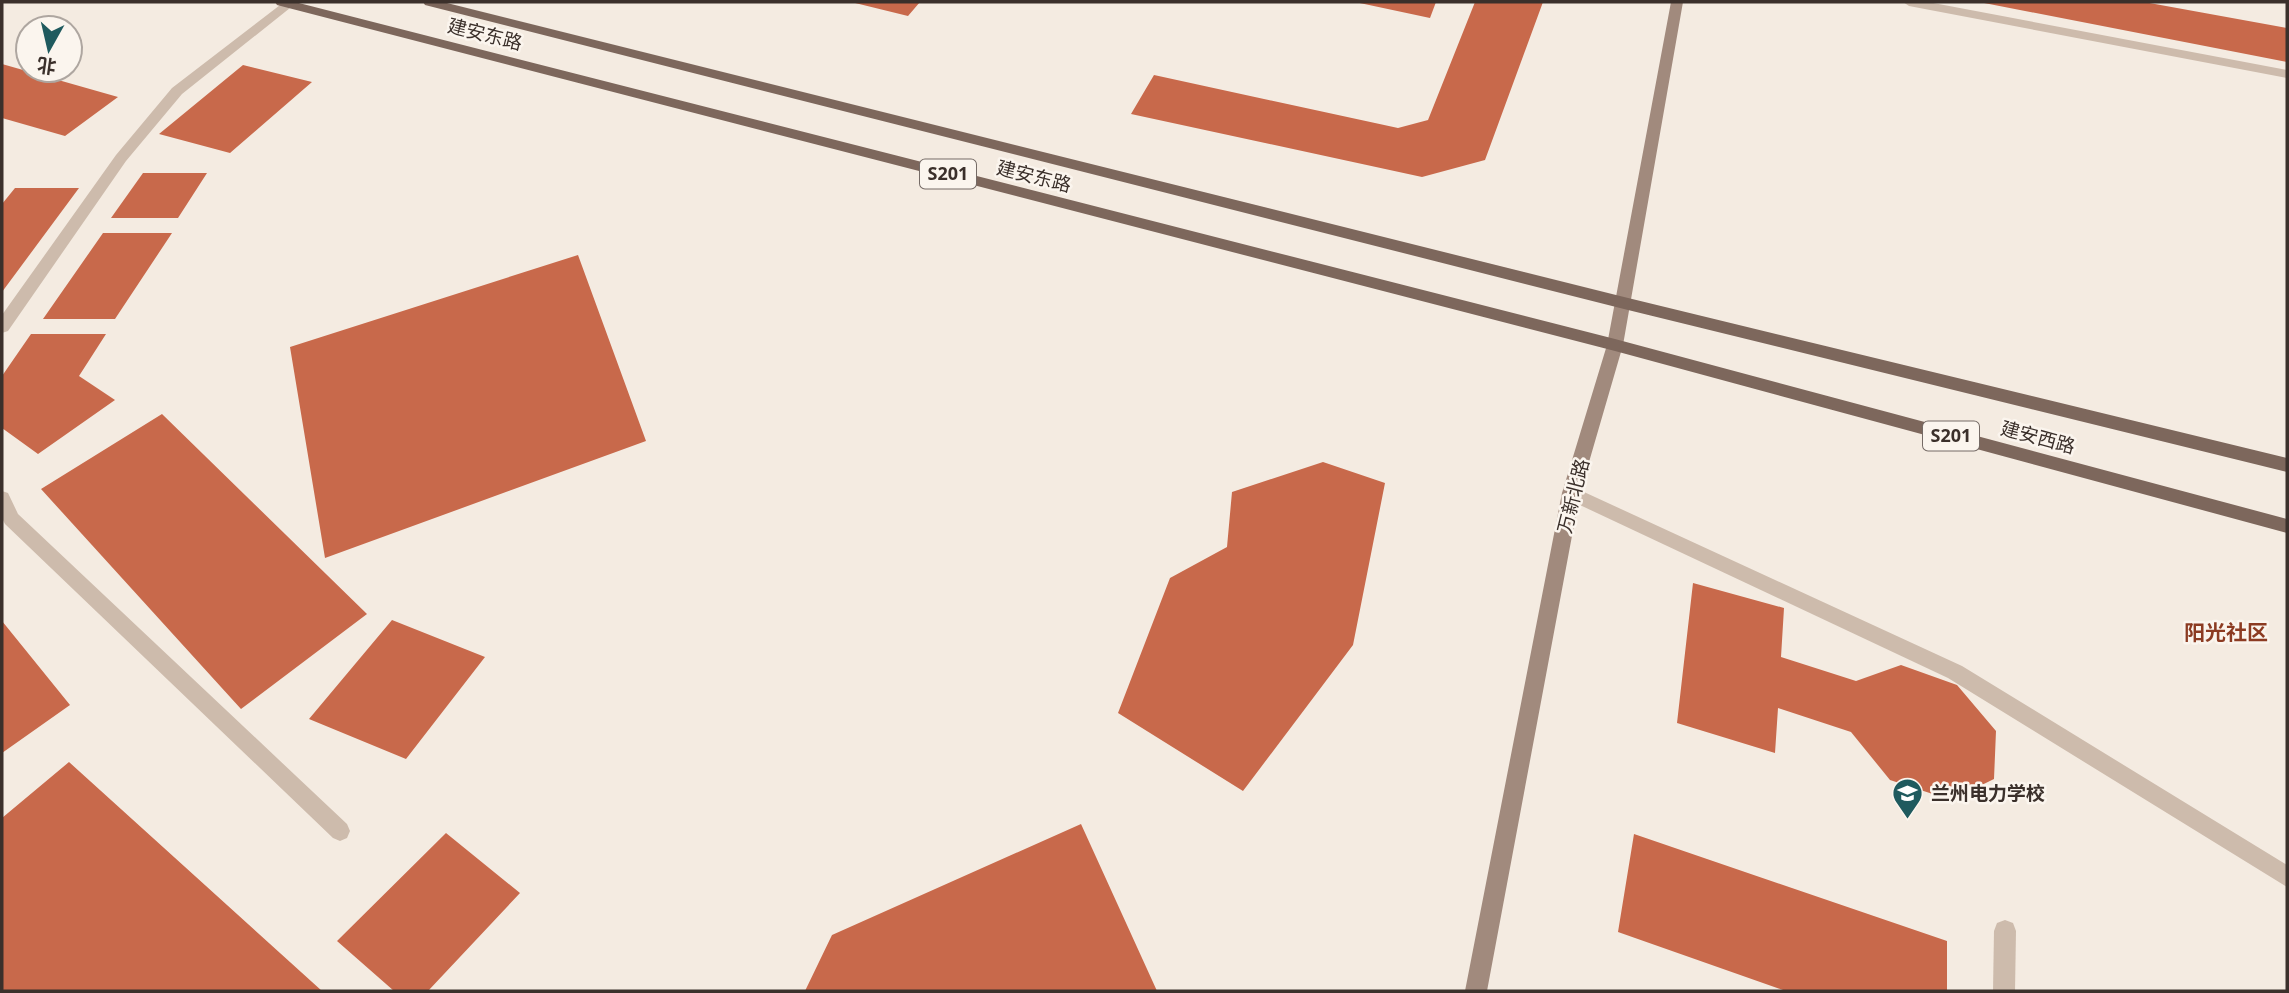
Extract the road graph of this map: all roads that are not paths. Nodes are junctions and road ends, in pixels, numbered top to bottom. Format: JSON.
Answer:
{"nodes":[{"id":1,"x":429,"y":2,"type":"edge"},
{"id":2,"x":1677,"y":2,"type":"edge"},
{"id":3,"x":1909,"y":2,"type":"edge"},
{"id":4,"x":285,"y":3,"type":"edge"},
{"id":5,"x":2287,"y":74,"type":"edge"},
{"id":6,"x":1624,"y":303,"type":"junction"},
{"id":7,"x":2,"y":327,"type":"edge"},
{"id":8,"x":1615,"y":345,"type":"junction"},
{"id":9,"x":2287,"y":466,"type":"edge"},
{"id":10,"x":1571,"y":493,"type":"junction"},
{"id":11,"x":2,"y":498,"type":"edge"},
{"id":12,"x":2287,"y":526,"type":"edge"},
{"id":13,"x":340,"y":831,"type":"dead end"},
{"id":14,"x":2287,"y":877,"type":"edge"},
{"id":15,"x":2005,"y":931,"type":"dead end"},
{"id":16,"x":1476,"y":991,"type":"edge"},
{"id":17,"x":2004,"y":991,"type":"edge"}],
"edges":[{"from":1,"to":6,"type":"main road","name":"建安东路","number":"S201"},
{"from":2,"to":6,"type":"main road","name":"万新北路"},
{"from":3,"to":5,"type":"street"},
{"from":4,"to":7,"type":"street"},
{"from":4,"to":8,"type":"main road","name":"建安东路","number":"S201"},
{"from":6,"to":8,"type":"main road","name":"万新北路"},
{"from":6,"to":9,"type":"main road","name":"建安西路","number":"S201"},
{"from":8,"to":10,"type":"main road","name":"万新北路"},
{"from":8,"to":12,"type":"main road","name":"建安西路","number":"S201"},
{"from":10,"to":14,"type":"street"},
{"from":10,"to":16,"type":"main road","name":"万新北路"},
{"from":11,"to":13,"type":"street"},
{"from":15,"to":17,"type":"street"}]}
